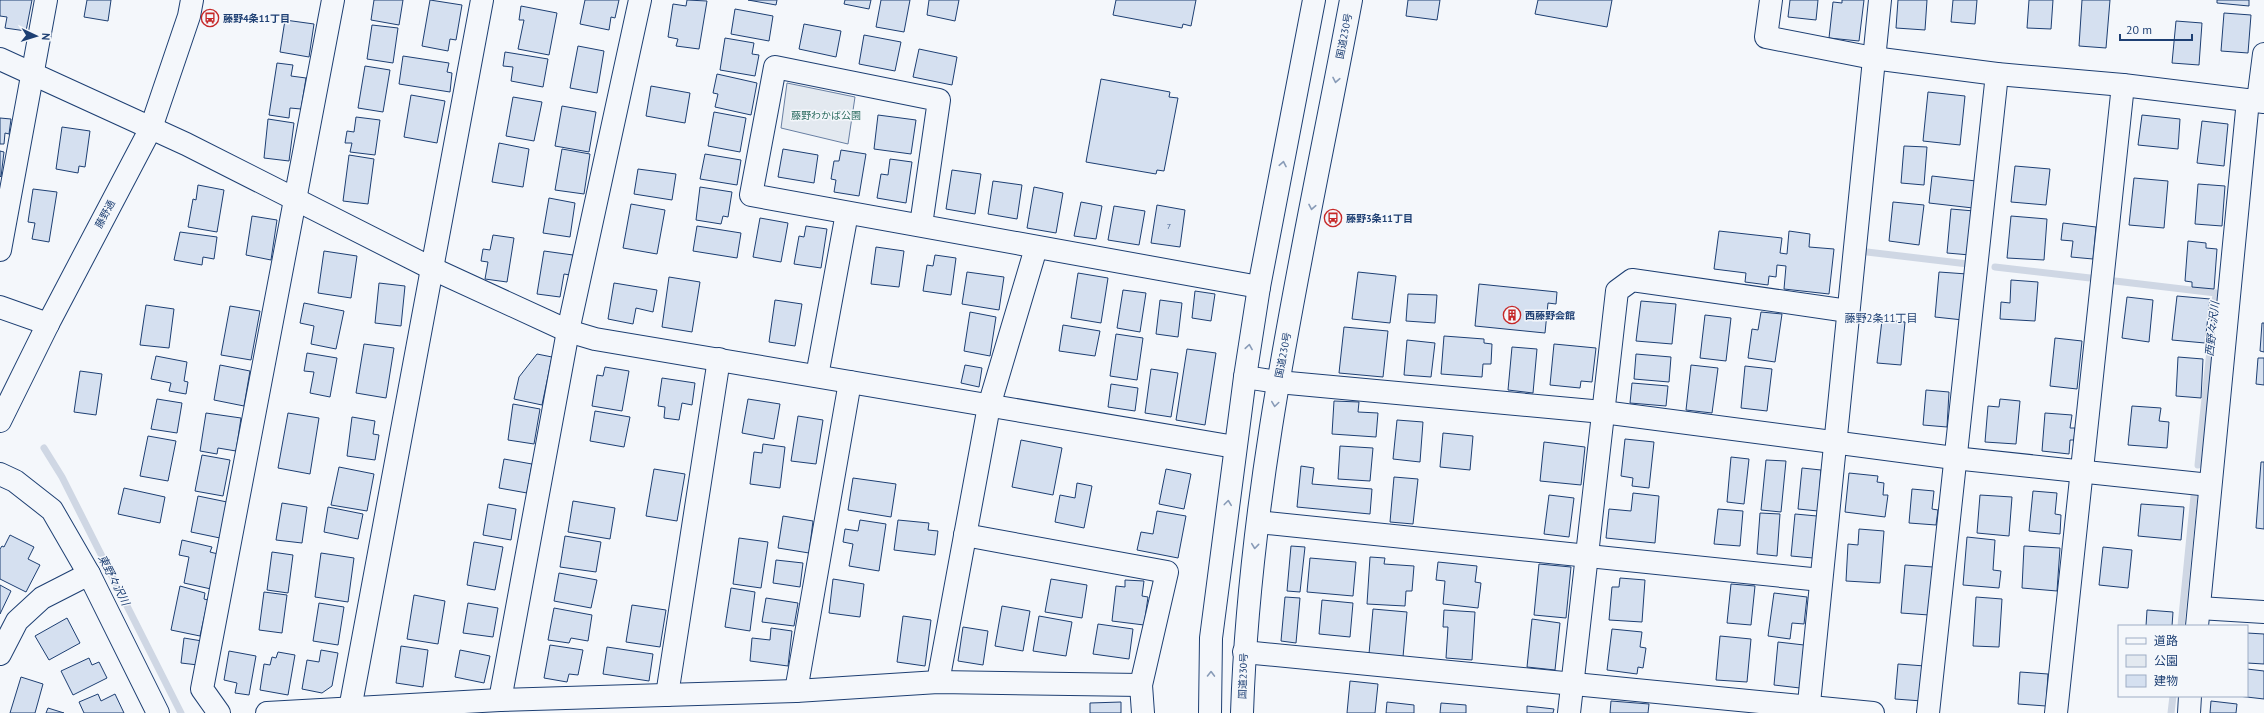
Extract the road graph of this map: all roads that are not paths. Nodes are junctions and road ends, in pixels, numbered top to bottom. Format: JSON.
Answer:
{"nodes":[{"id":1,"x":46,"y":0,"type":"edge"},
{"id":2,"x":192,"y":0,"type":"edge"},
{"id":3,"x":333,"y":0,"type":"edge"},
{"id":4,"x":482,"y":0,"type":"edge"},
{"id":5,"x":640,"y":0,"type":"edge"},
{"id":6,"x":1314,"y":0,"type":"edge"},
{"id":7,"x":1351,"y":0,"type":"edge"},
{"id":8,"x":1771,"y":0,"type":"edge"},
{"id":9,"x":1880,"y":0,"type":"edge"},
{"id":10,"x":2264,"y":54,"type":"edge"},
{"id":11,"x":1873,"y":58,"type":"junction"},
{"id":12,"x":0,"y":59,"type":"edge"},
{"id":13,"x":1997,"y":74,"type":"junction"},
{"id":14,"x":32,"y":75,"type":"junction"},
{"id":15,"x":2123,"y":85,"type":"junction"},
{"id":16,"x":2257,"y":101,"type":"edge"},
{"id":17,"x":151,"y":128,"type":"junction"},
{"id":18,"x":296,"y":200,"type":"junction"},
{"id":19,"x":847,"y":213,"type":"junction"},
{"id":20,"x":921,"y":225,"type":"junction"},
{"id":21,"x":1036,"y":248,"type":"junction"},
{"id":22,"x":0,"y":250,"type":"edge"},
{"id":23,"x":431,"y":268,"type":"junction"},
{"id":24,"x":1259,"y":287,"type":"junction"},
{"id":25,"x":0,"y":307,"type":"edge"},
{"id":26,"x":1848,"y":311,"type":"junction"},
{"id":27,"x":48,"y":324,"type":"junction"},
{"id":28,"x":568,"y":331,"type":"junction"},
{"id":29,"x":720,"y":359,"type":"junction"},
{"id":30,"x":817,"y":376,"type":"junction"},
{"id":31,"x":1245,"y":377,"type":"junction"},
{"id":32,"x":850,"y":382,"type":"junction"},
{"id":33,"x":1278,"y":382,"type":"junction"},
{"id":34,"x":989,"y":406,"type":"junction"},
{"id":35,"x":1603,"y":412,"type":"junction"},
{"id":36,"x":0,"y":421,"type":"edge"},
{"id":37,"x":1834,"y":441,"type":"junction"},
{"id":38,"x":1235,"y":447,"type":"junction"},
{"id":39,"x":1954,"y":458,"type":"junction"},
{"id":40,"x":2082,"y":471,"type":"junction"},
{"id":41,"x":0,"y":474,"type":"edge"},
{"id":42,"x":2210,"y":485,"type":"junction"},
{"id":43,"x":1258,"y":522,"type":"junction"},
{"id":44,"x":965,"y":535,"type":"junction"},
{"id":45,"x":1586,"y":556,"type":"junction"},
{"id":46,"x":89,"y":574,"type":"junction"},
{"id":47,"x":1820,"y":580,"type":"junction"},
{"id":48,"x":2264,"y":612,"type":"edge"},
{"id":49,"x":2198,"y":617,"type":"edge"},
{"id":50,"x":1244,"y":652,"type":"junction"},
{"id":51,"x":0,"y":654,"type":"edge"},
{"id":52,"x":938,"y":682,"type":"junction"},
{"id":53,"x":1571,"y":683,"type":"junction"},
{"id":54,"x":1141,"y":685,"type":"junction"},
{"id":55,"x":796,"y":691,"type":"junction"},
{"id":56,"x":667,"y":695,"type":"junction"},
{"id":57,"x":2190,"y":697,"type":"edge"},
{"id":58,"x":500,"y":700,"type":"junction"},
{"id":59,"x":350,"y":709,"type":"junction"},
{"id":60,"x":1808,"y":710,"type":"edge"},
{"id":61,"x":158,"y":713,"type":"edge"},
{"id":62,"x":219,"y":713,"type":"edge"},
{"id":63,"x":267,"y":713,"type":"edge"},
{"id":64,"x":1143,"y":713,"type":"edge"},
{"id":65,"x":1210,"y":713,"type":"edge"},
{"id":66,"x":1242,"y":713,"type":"edge"},
{"id":67,"x":1569,"y":713,"type":"edge"},
{"id":68,"x":1873,"y":713,"type":"edge"},
{"id":69,"x":1928,"y":713,"type":"edge"},
{"id":70,"x":2056,"y":713,"type":"edge"},
{"id":71,"x":2189,"y":713,"type":"edge"}],
"edges":[{"from":1,"to":14,"type":"main road"},
{"from":2,"to":17,"type":"main road","name":"藤野通"},
{"from":3,"to":18,"type":"main road"},
{"from":4,"to":23,"type":"main road"},
{"from":5,"to":28,"type":"main road"},
{"from":24,"to":6,"type":"main road","one_way":true},
{"from":7,"to":33,"type":"main road","name":"国道230号","one_way":true},
{"from":8,"to":11,"type":"main road"},
{"from":9,"to":11,"type":"main road"},
{"from":10,"to":16,"type":"main road"},
{"from":11,"to":13,"type":"main road"},
{"from":11,"to":26,"type":"main road"},
{"from":12,"to":14,"type":"main road"},
{"from":13,"to":15,"type":"main road"},
{"from":13,"to":39,"type":"main road"},
{"from":14,"to":17,"type":"main road"},
{"from":14,"to":22,"type":"main road"},
{"from":15,"to":16,"type":"main road"},
{"from":15,"to":40,"type":"main road"},
{"from":16,"to":42,"type":"main road"},
{"from":17,"to":18,"type":"main road"},
{"from":17,"to":27,"type":"main road","name":"藤野通"},
{"from":18,"to":23,"type":"main road"},
{"from":18,"to":62,"type":"main road"},
{"from":19,"to":20,"type":"main road"},
{"from":19,"to":20,"type":"main road"},
{"from":19,"to":30,"type":"main road"},
{"from":20,"to":21,"type":"main road"},
{"from":21,"to":24,"type":"main road"},
{"from":21,"to":34,"type":"main road"},
{"from":23,"to":28,"type":"main road"},
{"from":23,"to":59,"type":"main road"},
{"from":31,"to":24,"type":"main road","one_way":true},
{"from":25,"to":27,"type":"main road"},
{"from":26,"to":35,"type":"main road"},
{"from":26,"to":37,"type":"main road"},
{"from":27,"to":36,"type":"main road","name":"藤野通"},
{"from":28,"to":29,"type":"main road"},
{"from":28,"to":58,"type":"main road"},
{"from":29,"to":30,"type":"main road"},
{"from":29,"to":56,"type":"main road"},
{"from":30,"to":32,"type":"main road"},
{"from":31,"to":33,"type":"main road"},
{"from":31,"to":38,"type":"main road"},
{"from":32,"to":34,"type":"main road"},
{"from":32,"to":55,"type":"main road"},
{"from":33,"to":35,"type":"main road"},
{"from":33,"to":43,"type":"main road","name":"国道230号","one_way":true},
{"from":34,"to":38,"type":"main road"},
{"from":34,"to":44,"type":"main road"},
{"from":35,"to":37,"type":"main road"},
{"from":35,"to":45,"type":"main road"},
{"from":37,"to":39,"type":"main road"},
{"from":37,"to":47,"type":"main road"},
{"from":65,"to":38,"type":"main road","one_way":true},
{"from":39,"to":40,"type":"main road"},
{"from":39,"to":69,"type":"main road"},
{"from":40,"to":42,"type":"main road"},
{"from":40,"to":70,"type":"main road"},
{"from":41,"to":46,"type":"main road"},
{"from":42,"to":49,"type":"main road"},
{"from":43,"to":45,"type":"main road"},
{"from":43,"to":50,"type":"main road","name":"国道230号","one_way":true},
{"from":44,"to":52,"type":"main road"},
{"from":44,"to":54,"type":"main road"},
{"from":45,"to":47,"type":"main road"},
{"from":45,"to":53,"type":"main road"},
{"from":46,"to":51,"type":"main road"},
{"from":46,"to":61,"type":"main road"},
{"from":47,"to":60,"type":"main road"},
{"from":48,"to":49,"type":"main road"},
{"from":50,"to":53,"type":"main road"},
{"from":50,"to":66,"type":"main road","name":"国道230号"},
{"from":52,"to":54,"type":"main road"},
{"from":52,"to":55,"type":"main road"},
{"from":53,"to":60,"type":"main road"},
{"from":53,"to":67,"type":"main road"},
{"from":54,"to":64,"type":"main road"},
{"from":55,"to":56,"type":"main road"},
{"from":56,"to":58,"type":"main road"},
{"from":57,"to":71,"type":"main road"},
{"from":58,"to":59,"type":"main road"},
{"from":59,"to":63,"type":"main road"},
{"from":60,"to":68,"type":"main road"}]}
